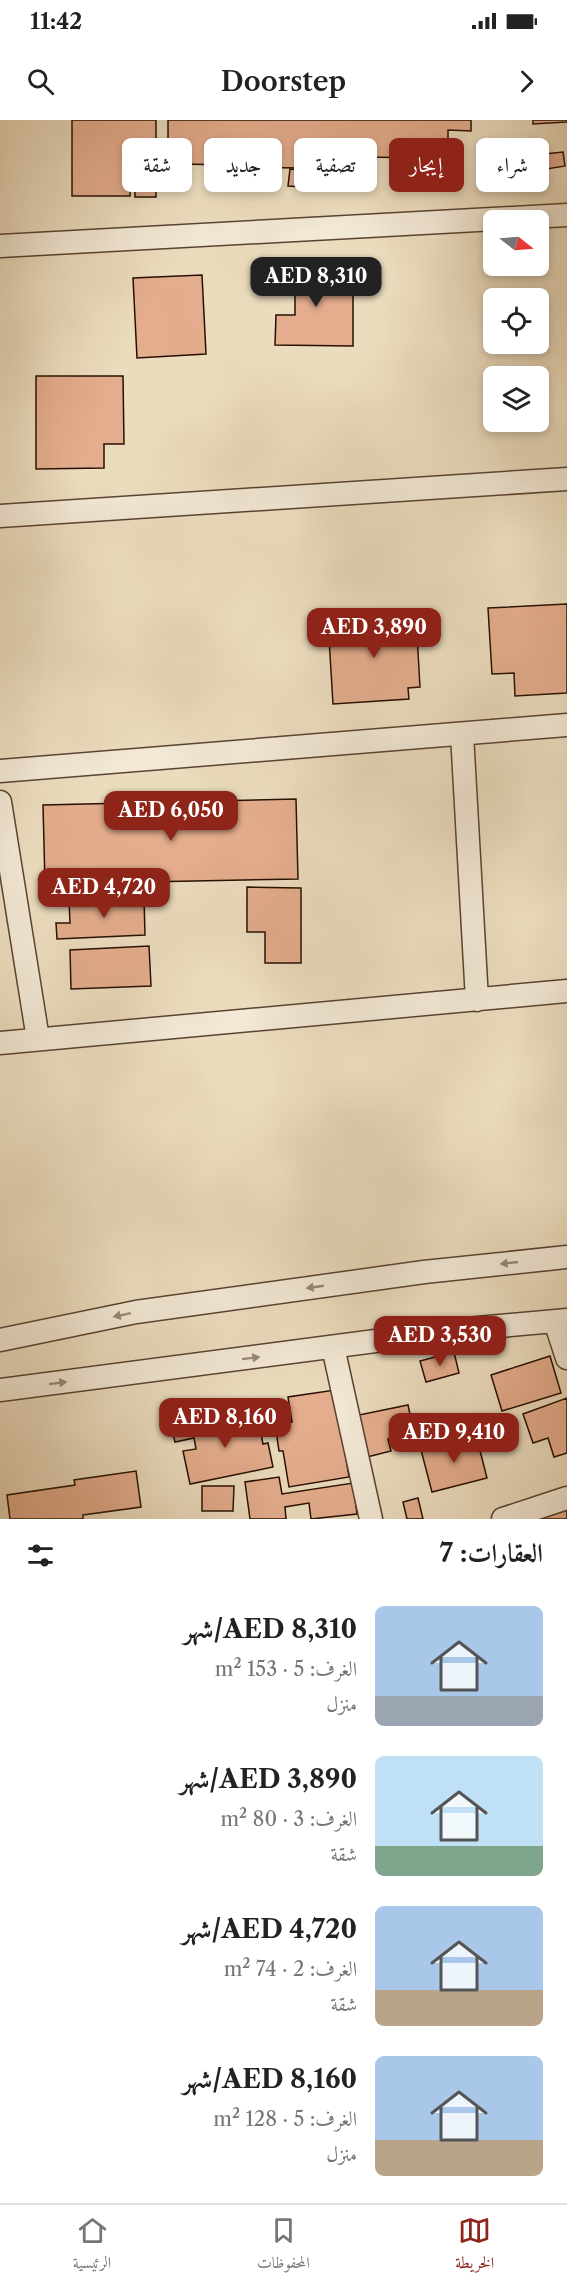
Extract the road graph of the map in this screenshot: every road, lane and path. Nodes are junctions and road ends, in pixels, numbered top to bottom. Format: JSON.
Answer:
{"nodes":[{"id":1,"x":567,"y":215,"type":"edge"},
{"id":2,"x":0,"y":246,"type":"edge"},
{"id":3,"x":567,"y":479,"type":"edge"},
{"id":4,"x":0,"y":516,"type":"edge"},
{"id":5,"x":567,"y":725,"type":"edge"},
{"id":6,"x":462,"y":734,"type":"junction"},
{"id":7,"x":0,"y":771,"type":"edge"},
{"id":8,"x":0,"y":802,"type":"edge"},
{"id":9,"x":567,"y":991,"type":"edge"},
{"id":10,"x":477,"y":1000,"type":"junction"},
{"id":11,"x":38,"y":1039,"type":"junction"},
{"id":12,"x":0,"y":1043,"type":"edge"},
{"id":13,"x":567,"y":1257,"type":"edge"},
{"id":14,"x":561,"y":1321,"type":"edge"},
{"id":15,"x":0,"y":1340,"type":"edge"},
{"id":16,"x":333,"y":1347,"type":"junction"},
{"id":17,"x":567,"y":1359,"type":"edge"},
{"id":18,"x":0,"y":1390,"type":"edge"},
{"id":19,"x":567,"y":1498,"type":"edge"},
{"id":20,"x":371,"y":1519,"type":"edge"},
{"id":21,"x":503,"y":1519,"type":"edge"}],
"edges":[{"from":1,"to":2,"type":"street"},
{"from":3,"to":4,"type":"street"},
{"from":5,"to":6,"type":"street"},
{"from":6,"to":7,"type":"street"},
{"from":6,"to":10,"type":"street"},
{"from":8,"to":11,"type":"street"},
{"from":9,"to":10,"type":"street"},
{"from":10,"to":11,"type":"street"},
{"from":11,"to":12,"type":"street"},
{"from":13,"to":15,"type":"street","one_way":true},
{"from":14,"to":16,"type":"street"},
{"from":14,"to":17,"type":"street"},
{"from":18,"to":16,"type":"street","one_way":true},
{"from":16,"to":20,"type":"street"},
{"from":19,"to":21,"type":"street"}]}
